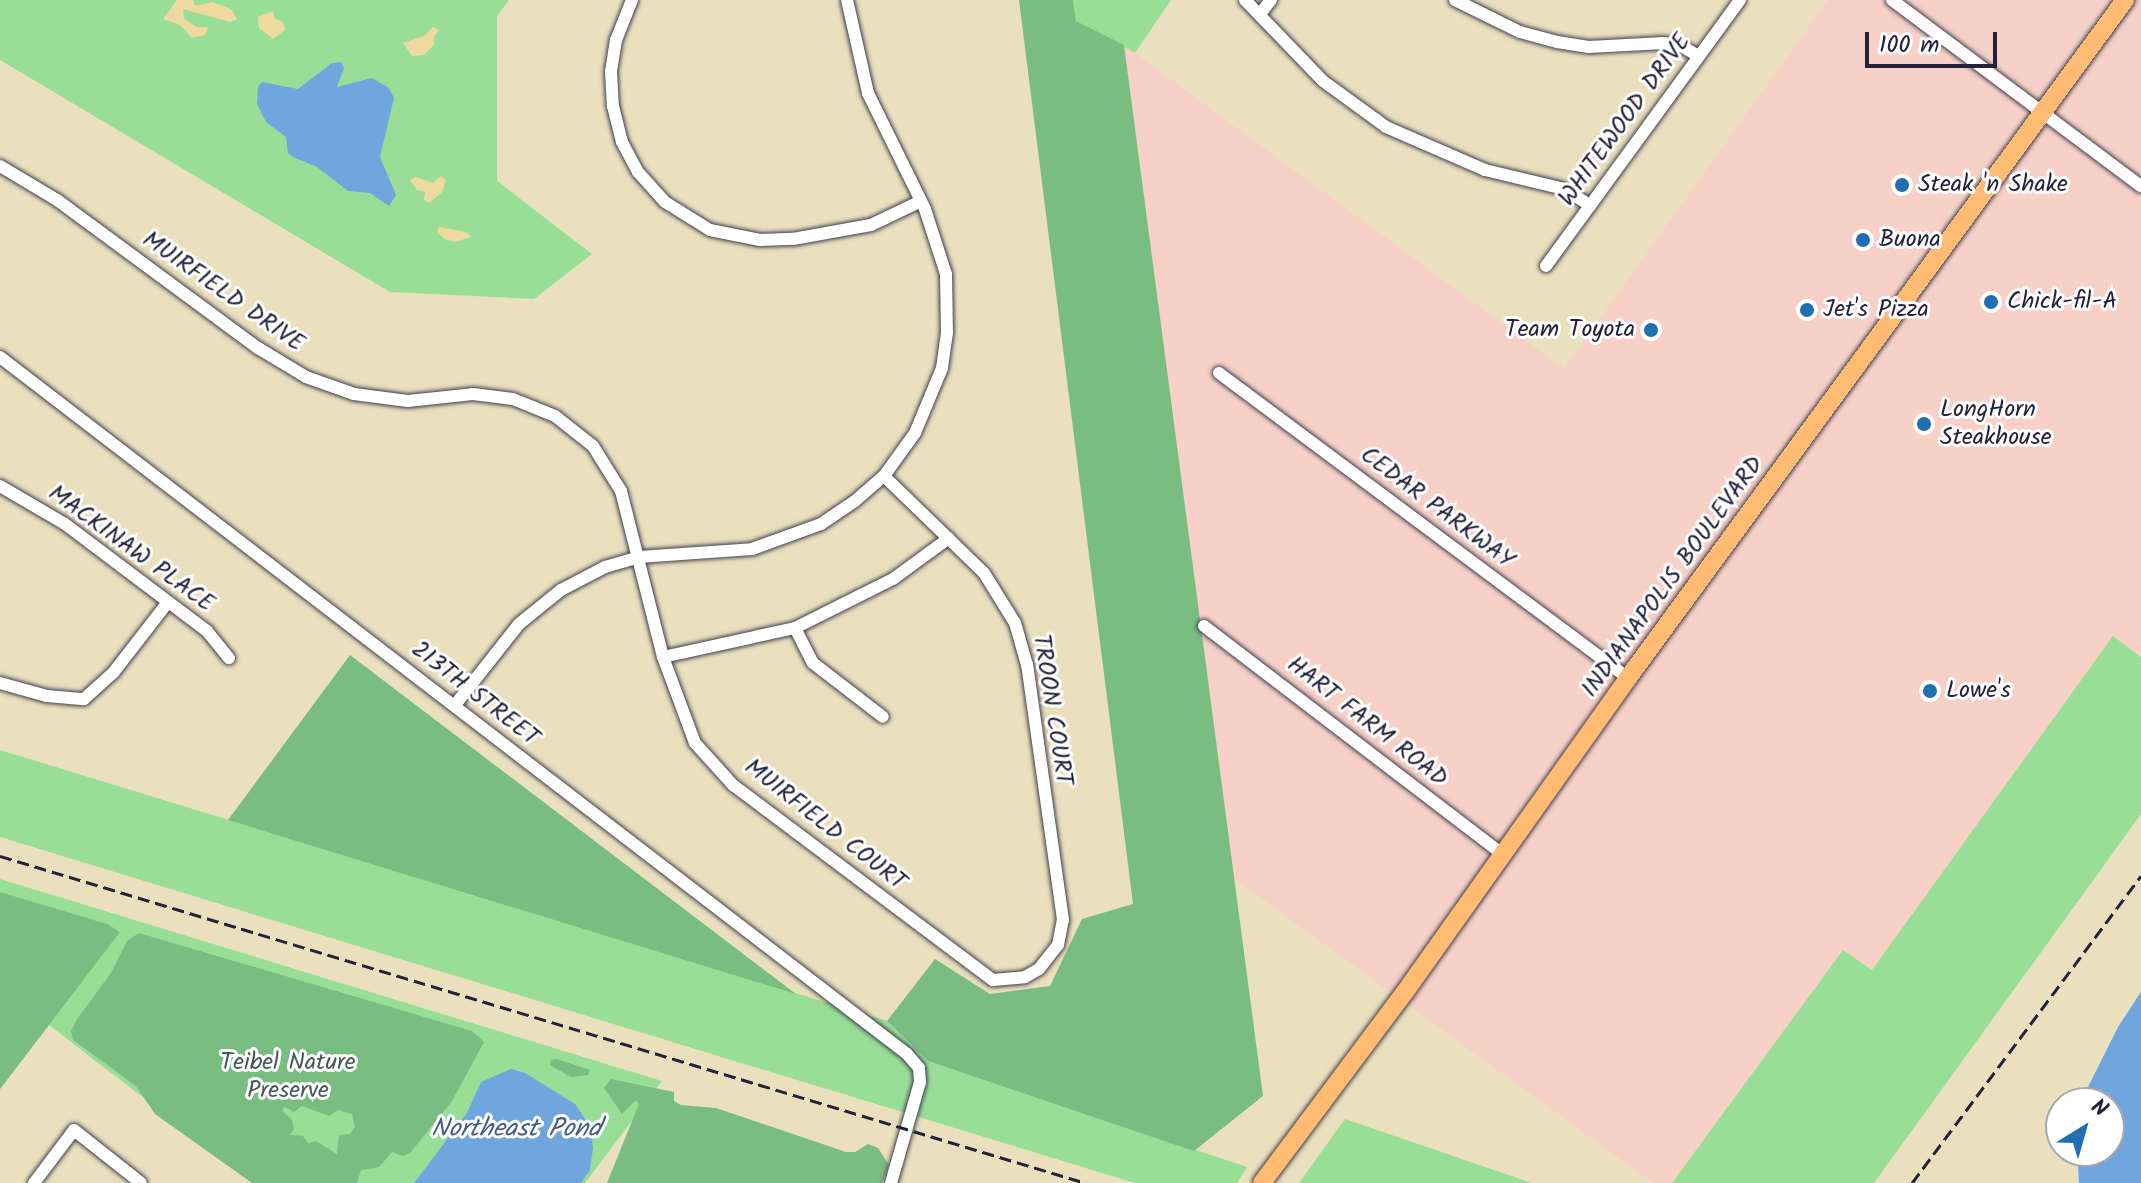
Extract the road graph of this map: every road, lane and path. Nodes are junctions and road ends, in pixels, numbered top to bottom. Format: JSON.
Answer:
{"nodes":[{"id":1,"x":632,"y":0,"type":"edge"},
{"id":2,"x":847,"y":0,"type":"edge"},
{"id":3,"x":1245,"y":0,"type":"edge"},
{"id":4,"x":1271,"y":0,"type":"edge"},
{"id":5,"x":1455,"y":0,"type":"edge"},
{"id":6,"x":1740,"y":0,"type":"edge"},
{"id":7,"x":1892,"y":0,"type":"edge"},
{"id":8,"x":2125,"y":0,"type":"edge"},
{"id":9,"x":1260,"y":14,"type":"junction"},
{"id":10,"x":1698,"y":56,"type":"junction"},
{"id":11,"x":2042,"y":113,"type":"junction"},
{"id":12,"x":0,"y":166,"type":"edge"},
{"id":13,"x":2141,"y":186,"type":"edge"},
{"id":14,"x":921,"y":201,"type":"junction"},
{"id":15,"x":1590,"y":205,"type":"junction"},
{"id":16,"x":1546,"y":266,"type":"dead end"},
{"id":17,"x":0,"y":357,"type":"edge"},
{"id":18,"x":1219,"y":373,"type":"dead end"},
{"id":19,"x":884,"y":476,"type":"junction"},
{"id":20,"x":0,"y":486,"type":"edge"},
{"id":21,"x":949,"y":538,"type":"junction"},
{"id":22,"x":639,"y":557,"type":"junction"},
{"id":23,"x":168,"y":602,"type":"junction"},
{"id":24,"x":1204,"y":626,"type":"dead end"},
{"id":25,"x":795,"y":628,"type":"junction"},
{"id":26,"x":663,"y":657,"type":"junction"},
{"id":27,"x":229,"y":658,"type":"dead end"},
{"id":28,"x":1628,"y":678,"type":"junction"},
{"id":29,"x":0,"y":683,"type":"edge"},
{"id":30,"x":455,"y":705,"type":"junction"},
{"id":31,"x":883,"y":717,"type":"dead end"},
{"id":32,"x":1502,"y":854,"type":"junction"},
{"id":33,"x":1016,"y":977,"type":"joint"},
{"id":34,"x":34,"y":1183,"type":"edge"},
{"id":35,"x":141,"y":1183,"type":"edge"},
{"id":36,"x":891,"y":1183,"type":"edge"},
{"id":37,"x":1262,"y":1183,"type":"edge"}],
"edges":[{"from":1,"to":14,"type":"street"},
{"from":2,"to":14,"type":"street"},
{"from":3,"to":9,"type":"street"},
{"from":4,"to":9,"type":"street"},
{"from":5,"to":10,"type":"street"},
{"from":6,"to":10,"type":"street","name":"WHITEWOOD DRIVE"},
{"from":7,"to":11,"type":"street"},
{"from":8,"to":11,"type":"highway","name":"INDIANAPOLIS BOULEVARD"},
{"from":9,"to":15,"type":"street"},
{"from":10,"to":15,"type":"street","name":"WHITEWOOD DRIVE"},
{"from":11,"to":13,"type":"street"},
{"from":11,"to":28,"type":"highway","name":"INDIANAPOLIS BOULEVARD"},
{"from":12,"to":22,"type":"street","name":"MUIRFIELD DRIVE"},
{"from":14,"to":19,"type":"street"},
{"from":15,"to":16,"type":"street","name":"WHITEWOOD DRIVE"},
{"from":17,"to":30,"type":"street","name":"213TH STREET"},
{"from":18,"to":28,"type":"street","name":"CEDAR PARKWAY"},
{"from":19,"to":21,"type":"street","name":"TROON COURT"},
{"from":19,"to":22,"type":"street"},
{"from":20,"to":23,"type":"street","name":"MACKINAW PLACE"},
{"from":21,"to":25,"type":"street"},
{"from":21,"to":33,"type":"street","name":"TROON COURT"},
{"from":22,"to":26,"type":"street","name":"MUIRFIELD COURT"},
{"from":22,"to":30,"type":"street"},
{"from":23,"to":27,"type":"street","name":"MACKINAW PLACE"},
{"from":23,"to":29,"type":"street"},
{"from":24,"to":32,"type":"street","name":"HART FARM ROAD"},
{"from":25,"to":26,"type":"street"},
{"from":25,"to":31,"type":"street"},
{"from":26,"to":33,"type":"street","name":"MUIRFIELD COURT"},
{"from":28,"to":32,"type":"highway","name":"INDIANAPOLIS BOULEVARD"},
{"from":30,"to":36,"type":"street","name":"213TH STREET"},
{"from":32,"to":37,"type":"highway","name":"INDIANAPOLIS BOULEVARD"},
{"from":34,"to":35,"type":"street"}]}
